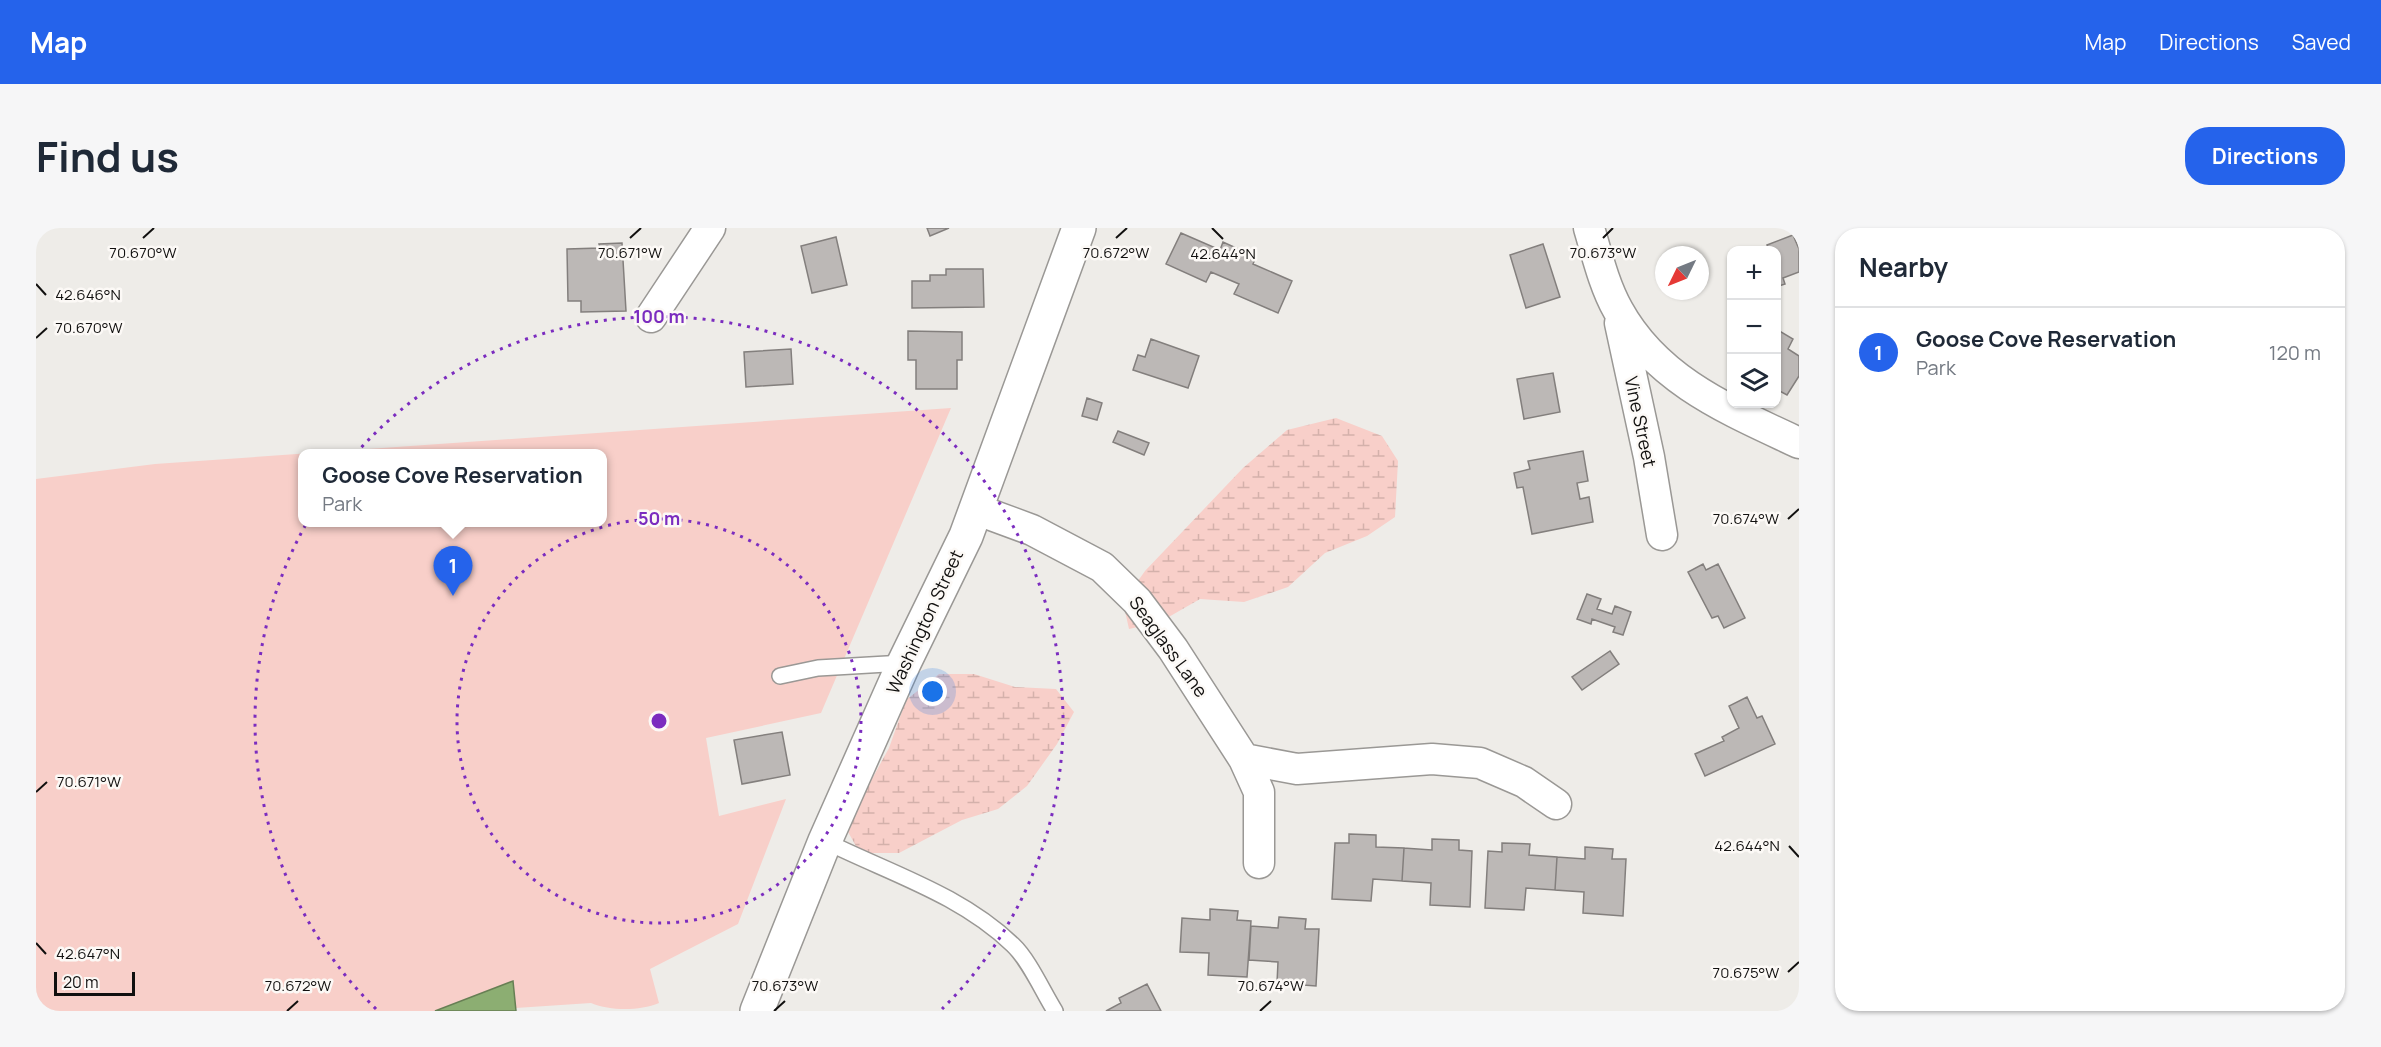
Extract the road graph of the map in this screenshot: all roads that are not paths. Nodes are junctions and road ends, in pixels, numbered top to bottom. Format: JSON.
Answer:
{"nodes":[{"id":1,"x":710,"y":228,"type":"edge"},
{"id":2,"x":1079,"y":228,"type":"edge"},
{"id":3,"x":1589,"y":228,"type":"edge"},
{"id":4,"x":1617,"y":309,"type":"junction"},
{"id":5,"x":651,"y":317,"type":"dead end"},
{"id":6,"x":1799,"y":443,"type":"edge"},
{"id":7,"x":975,"y":509,"type":"junction"},
{"id":8,"x":1662,"y":535,"type":"dead end"},
{"id":9,"x":904,"y":663,"type":"junction"},
{"id":10,"x":780,"y":676,"type":"dead end"},
{"id":11,"x":1244,"y":759,"type":"junction"},
{"id":12,"x":1556,"y":804,"type":"dead end"},
{"id":13,"x":825,"y":841,"type":"junction"},
{"id":14,"x":1259,"y":863,"type":"dead end"},
{"id":15,"x":757,"y":1011,"type":"edge"},
{"id":16,"x":1055,"y":1011,"type":"edge"}],
"edges":[{"from":1,"to":5,"type":"street"},
{"from":2,"to":7,"type":"main road","name":"Washington Street"},
{"from":3,"to":4,"type":"street","name":"Vine Street"},
{"from":4,"to":6,"type":"street","name":"Vine Street"},
{"from":4,"to":8,"type":"street","name":"Vine Street"},
{"from":7,"to":9,"type":"main road","name":"Washington Street"},
{"from":7,"to":11,"type":"street","name":"Seaglass Lane"},
{"from":9,"to":10,"type":"lane"},
{"from":9,"to":13,"type":"main road","name":"Washington Street"},
{"from":11,"to":12,"type":"street"},
{"from":11,"to":14,"type":"street","name":"Seaglass Lane"},
{"from":13,"to":15,"type":"main road","name":"Washington Street"},
{"from":13,"to":16,"type":"lane"}]}
